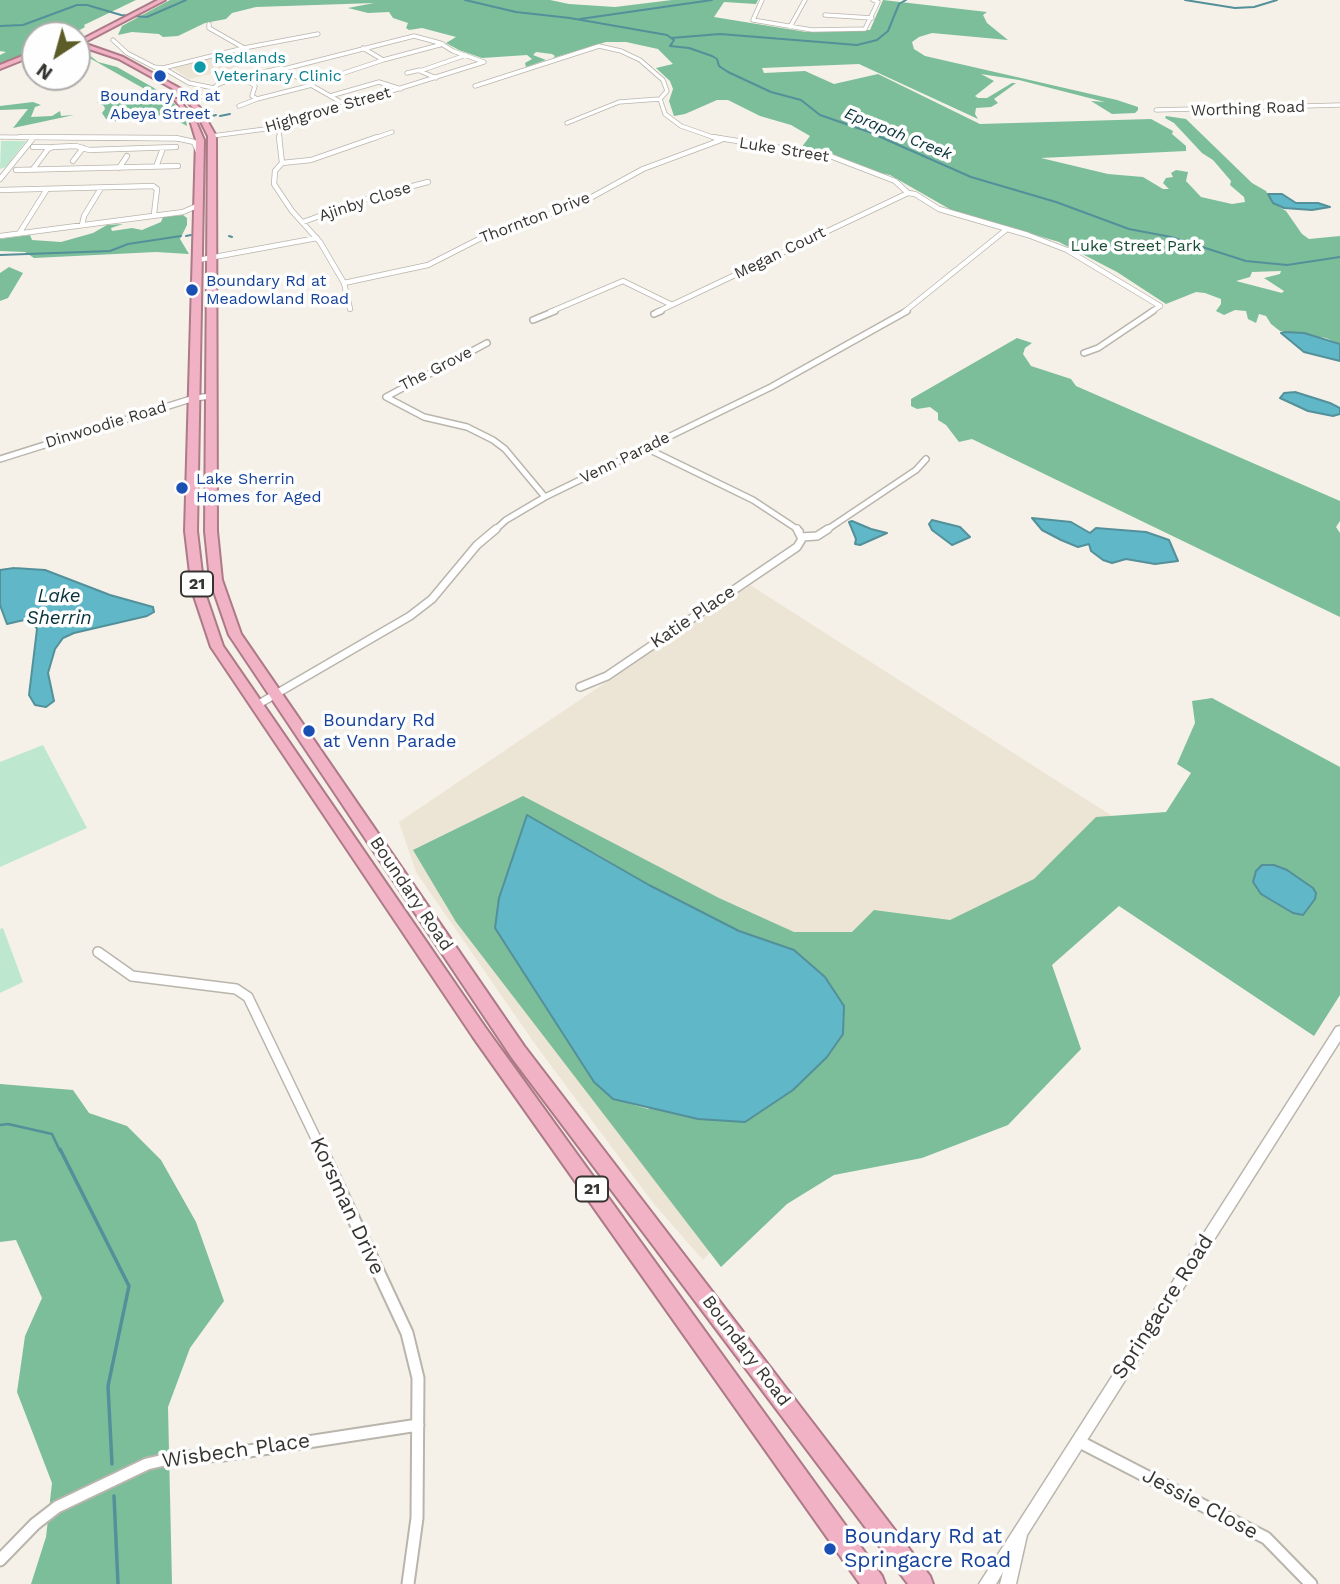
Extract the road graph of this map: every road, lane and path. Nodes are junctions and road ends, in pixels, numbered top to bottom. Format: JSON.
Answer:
{"nodes":[{"id":1,"x":144,"y":0,"type":"edge"},
{"id":2,"x":162,"y":0,"type":"edge"},
{"id":3,"x":762,"y":0,"type":"edge"},
{"id":4,"x":805,"y":0,"type":"edge"},
{"id":5,"x":873,"y":0,"type":"edge"},
{"id":6,"x":825,"y":15,"type":"dead end"},
{"id":7,"x":872,"y":18,"type":"junction"},
{"id":8,"x":209,"y":24,"type":"dead end"},
{"id":9,"x":94,"y":25,"type":"dead end"},
{"id":10,"x":114,"y":27,"type":"junction"},
{"id":11,"x":790,"y":27,"type":"junction"},
{"id":12,"x":318,"y":34,"type":"dead end"},
{"id":13,"x":91,"y":38,"type":"edge"},
{"id":14,"x":113,"y":40,"type":"dead end"},
{"id":15,"x":443,"y":44,"type":"junction"},
{"id":16,"x":91,"y":48,"type":"edge"},
{"id":17,"x":244,"y":48,"type":"junction"},
{"id":18,"x":363,"y":48,"type":"junction"},
{"id":19,"x":91,"y":52,"type":"edge"},
{"id":20,"x":106,"y":52,"type":"junction"},
{"id":21,"x":467,"y":55,"type":"junction"},
{"id":22,"x":383,"y":60,"type":"junction"},
{"id":23,"x":21,"y":61,"type":"edge"},
{"id":24,"x":163,"y":68,"type":"junction"},
{"id":25,"x":0,"y":69,"type":"edge"},
{"id":26,"x":284,"y":69,"type":"junction"},
{"id":27,"x":420,"y":70,"type":"junction"},
{"id":28,"x":344,"y":73,"type":"dead end"},
{"id":29,"x":407,"y":73,"type":"dead end"},
{"id":30,"x":242,"y":77,"type":"junction"},
{"id":31,"x":436,"y":78,"type":"junction"},
{"id":32,"x":312,"y":85,"type":"junction"},
{"id":33,"x":475,"y":86,"type":"dead end"},
{"id":34,"x":214,"y":88,"type":"junction"},
{"id":35,"x":401,"y":89,"type":"junction"},
{"id":36,"x":330,"y":96,"type":"junction"},
{"id":37,"x":190,"y":99,"type":"junction"},
{"id":38,"x":257,"y":99,"type":"junction"},
{"id":39,"x":660,"y":99,"type":"junction"},
{"id":40,"x":179,"y":102,"type":"junction"},
{"id":41,"x":346,"y":105,"type":"junction"},
{"id":42,"x":239,"y":106,"type":"dead end"},
{"id":43,"x":1340,"y":106,"type":"edge"},
{"id":44,"x":1156,"y":110,"type":"dead end"},
{"id":45,"x":567,"y":123,"type":"dead end"},
{"id":46,"x":273,"y":128,"type":"junction"},
{"id":47,"x":392,"y":132,"type":"dead end"},
{"id":48,"x":193,"y":133,"type":"junction"},
{"id":49,"x":34,"y":136,"type":"junction"},
{"id":50,"x":212,"y":136,"type":"junction"},
{"id":51,"x":0,"y":137,"type":"edge"},
{"id":52,"x":118,"y":138,"type":"junction"},
{"id":53,"x":721,"y":140,"type":"junction"},
{"id":54,"x":33,"y":147,"type":"dead end"},
{"id":55,"x":50,"y":147,"type":"junction"},
{"id":56,"x":176,"y":147,"type":"dead end"},
{"id":57,"x":83,"y":148,"type":"junction"},
{"id":58,"x":163,"y":148,"type":"junction"},
{"id":59,"x":127,"y":156,"type":"dead end"},
{"id":60,"x":200,"y":156,"type":"junction"},
{"id":61,"x":73,"y":161,"type":"dead end"},
{"id":62,"x":282,"y":163,"type":"junction"},
{"id":63,"x":178,"y":166,"type":"dead end"},
{"id":64,"x":156,"y":167,"type":"junction"},
{"id":65,"x":119,"y":168,"type":"junction"},
{"id":66,"x":33,"y":169,"type":"junction"},
{"id":67,"x":6,"y":170,"type":"junction"},
{"id":68,"x":16,"y":170,"type":"dead end"},
{"id":69,"x":0,"y":171,"type":"edge"},
{"id":70,"x":0,"y":179,"type":"edge"},
{"id":71,"x":428,"y":182,"type":"dead end"},
{"id":72,"x":101,"y":188,"type":"junction"},
{"id":73,"x":47,"y":189,"type":"junction"},
{"id":74,"x":0,"y":190,"type":"edge"},
{"id":75,"x":908,"y":193,"type":"junction"},
{"id":76,"x":199,"y":205,"type":"junction"},
{"id":77,"x":183,"y":212,"type":"junction"},
{"id":78,"x":154,"y":214,"type":"junction"},
{"id":79,"x":303,"y":222,"type":"junction"},
{"id":80,"x":82,"y":225,"type":"junction"},
{"id":81,"x":1007,"y":229,"type":"junction"},
{"id":82,"x":20,"y":232,"type":"junction"},
{"id":83,"x":0,"y":236,"type":"edge"},
{"id":84,"x":317,"y":238,"type":"junction"},
{"id":85,"x":198,"y":255,"type":"junction"},
{"id":86,"x":212,"y":258,"type":"junction"},
{"id":87,"x":344,"y":283,"type":"junction"},
{"id":88,"x":672,"y":305,"type":"junction"},
{"id":89,"x":350,"y":309,"type":"dead end"},
{"id":90,"x":654,"y":314,"type":"dead end"},
{"id":91,"x":533,"y":320,"type":"dead end"},
{"id":92,"x":486,"y":343,"type":"dead end"},
{"id":93,"x":1084,"y":353,"type":"dead end"},
{"id":94,"x":212,"y":396,"type":"junction"},
{"id":95,"x":194,"y":398,"type":"junction"},
{"id":96,"x":646,"y":448,"type":"junction"},
{"id":97,"x":0,"y":458,"type":"edge"},
{"id":98,"x":926,"y":459,"type":"dead end"},
{"id":99,"x":545,"y":497,"type":"junction"},
{"id":100,"x":802,"y":538,"type":"junction"},
{"id":101,"x":580,"y":687,"type":"dead end"},
{"id":102,"x":275,"y":694,"type":"junction"},
{"id":103,"x":257,"y":705,"type":"junction"},
{"id":104,"x":98,"y":952,"type":"dead end"},
{"id":105,"x":1340,"y":1031,"type":"edge"},
{"id":106,"x":418,"y":1425,"type":"junction"},
{"id":107,"x":1078,"y":1441,"type":"junction"},
{"id":108,"x":1023,"y":1526,"type":"junction"},
{"id":109,"x":0,"y":1560,"type":"edge"},
{"id":110,"x":408,"y":1584,"type":"edge"},
{"id":111,"x":874,"y":1584,"type":"edge"},
{"id":112,"x":922,"y":1584,"type":"edge"},
{"id":113,"x":987,"y":1584,"type":"edge"},
{"id":114,"x":1008,"y":1584,"type":"edge"},
{"id":115,"x":1311,"y":1584,"type":"edge"}],
"edges":[{"from":1,"to":9,"type":"highway"},
{"from":2,"to":10,"type":"highway"},
{"from":3,"to":11,"type":"street"},
{"from":4,"to":11,"type":"street"},
{"from":5,"to":7,"type":"street"},
{"from":6,"to":7,"type":"street"},
{"from":7,"to":11,"type":"street"},
{"from":8,"to":17,"type":"street"},
{"from":10,"to":13,"type":"highway"},
{"from":10,"to":20,"type":"highway"},
{"from":12,"to":17,"type":"street"},
{"from":14,"to":24,"type":"street"},
{"from":15,"to":18,"type":"street"},
{"from":15,"to":21,"type":"street"},
{"from":15,"to":22,"type":"street"},
{"from":16,"to":20,"type":"highway","name":"Boundary Road","number":"21"},
{"from":17,"to":24,"type":"street"},
{"from":18,"to":22,"type":"street"},
{"from":18,"to":26,"type":"street"},
{"from":19,"to":40,"type":"highway","name":"Boundary Road","number":"21"},
{"from":20,"to":37,"type":"highway","name":"Boundary Road","number":"21"},
{"from":21,"to":27,"type":"street"},
{"from":21,"to":31,"type":"street","name":"Highgrove Street"},
{"from":22,"to":28,"type":"street"},
{"from":23,"to":25,"type":"highway"},
{"from":24,"to":34,"type":"street"},
{"from":26,"to":30,"type":"street"},
{"from":26,"to":32,"type":"street"},
{"from":27,"to":29,"type":"street"},
{"from":27,"to":31,"type":"street"},
{"from":30,"to":34,"type":"street"},
{"from":30,"to":38,"type":"street"},
{"from":31,"to":35,"type":"street","name":"Highgrove Street"},
{"from":32,"to":36,"type":"street"},
{"from":32,"to":38,"type":"street"},
{"from":33,"to":39,"type":"street","name":"Luke Street"},
{"from":34,"to":37,"type":"street"},
{"from":35,"to":36,"type":"street","name":"Highgrove Street"},
{"from":35,"to":41,"type":"street","name":"Highgrove Street"},
{"from":36,"to":41,"type":"street"},
{"from":37,"to":40,"type":"street"},
{"from":37,"to":50,"type":"highway","name":"Boundary Road","number":"21"},
{"from":38,"to":42,"type":"street"},
{"from":39,"to":45,"type":"street"},
{"from":39,"to":53,"type":"street","name":"Luke Street"},
{"from":40,"to":48,"type":"highway","name":"Boundary Road","number":"21"},
{"from":41,"to":46,"type":"street","name":"Highgrove Street"},
{"from":43,"to":44,"type":"street","name":"Worthing Road"},
{"from":46,"to":50,"type":"street","name":"Highgrove Street"},
{"from":46,"to":62,"type":"street"},
{"from":47,"to":62,"type":"street"},
{"from":48,"to":52,"type":"street"},
{"from":48,"to":60,"type":"highway","name":"Boundary Road","number":"21"},
{"from":49,"to":51,"type":"street"},
{"from":49,"to":52,"type":"street"},
{"from":49,"to":67,"type":"street"},
{"from":50,"to":86,"type":"highway","name":"Boundary Road","number":"21"},
{"from":52,"to":60,"type":"street"},
{"from":53,"to":75,"type":"street","name":"Luke Street"},
{"from":53,"to":87,"type":"street","name":"Thornton Drive"},
{"from":54,"to":55,"type":"street"},
{"from":55,"to":57,"type":"street"},
{"from":55,"to":66,"type":"street"},
{"from":56,"to":58,"type":"street"},
{"from":57,"to":58,"type":"street"},
{"from":57,"to":61,"type":"street"},
{"from":58,"to":64,"type":"street"},
{"from":59,"to":65,"type":"street"},
{"from":60,"to":76,"type":"highway","name":"Boundary Road","number":"21"},
{"from":62,"to":79,"type":"street"},
{"from":63,"to":64,"type":"street"},
{"from":64,"to":65,"type":"street"},
{"from":65,"to":66,"type":"street"},
{"from":66,"to":68,"type":"street"},
{"from":67,"to":69,"type":"street"},
{"from":67,"to":70,"type":"street"},
{"from":71,"to":79,"type":"street","name":"Ajinby Close"},
{"from":72,"to":73,"type":"street"},
{"from":72,"to":78,"type":"street"},
{"from":72,"to":80,"type":"street"},
{"from":73,"to":74,"type":"street"},
{"from":73,"to":82,"type":"street"},
{"from":75,"to":81,"type":"street","name":"Luke Street"},
{"from":75,"to":88,"type":"street","name":"Megan Court"},
{"from":76,"to":77,"type":"street"},
{"from":76,"to":85,"type":"highway","name":"Boundary Road","number":"21"},
{"from":77,"to":78,"type":"street"},
{"from":77,"to":85,"type":"street"},
{"from":78,"to":80,"type":"street"},
{"from":79,"to":84,"type":"street"},
{"from":80,"to":82,"type":"street"},
{"from":81,"to":93,"type":"street","name":"Luke Street"},
{"from":81,"to":96,"type":"street","name":"Venn Parade"},
{"from":82,"to":83,"type":"street"},
{"from":84,"to":86,"type":"street"},
{"from":84,"to":87,"type":"street"},
{"from":85,"to":86,"type":"street"},
{"from":85,"to":95,"type":"highway","name":"Boundary Road","number":"21"},
{"from":86,"to":94,"type":"highway","name":"Boundary Road","number":"21"},
{"from":87,"to":89,"type":"street"},
{"from":88,"to":90,"type":"street","name":"Megan Court"},
{"from":88,"to":91,"type":"street"},
{"from":92,"to":99,"type":"street","name":"The Grove"},
{"from":94,"to":95,"type":"street","name":"Dinwoodie Road"},
{"from":94,"to":102,"type":"highway","name":"Boundary Road","number":"21"},
{"from":95,"to":97,"type":"street","name":"Dinwoodie Road"},
{"from":95,"to":103,"type":"highway","name":"Boundary Road","number":"21"},
{"from":96,"to":99,"type":"street","name":"Venn Parade"},
{"from":96,"to":100,"type":"street"},
{"from":98,"to":100,"type":"street"},
{"from":99,"to":102,"type":"street","name":"Venn Parade"},
{"from":100,"to":101,"type":"street","name":"Katie Place"},
{"from":102,"to":103,"type":"street","name":"Venn Parade"},
{"from":102,"to":112,"type":"highway","name":"Boundary Road","number":"21"},
{"from":103,"to":111,"type":"highway","name":"Boundary Road","number":"21"},
{"from":104,"to":106,"type":"street","name":"Korsman Drive"},
{"from":105,"to":107,"type":"street","name":"Springacre Road"},
{"from":106,"to":109,"type":"street","name":"Wisbech Place"},
{"from":106,"to":110,"type":"street","name":"Korsman Drive"},
{"from":107,"to":108,"type":"street","name":"Springacre Road"},
{"from":107,"to":115,"type":"street","name":"Jessie Close"},
{"from":108,"to":113,"type":"street","name":"Springacre Road"},
{"from":108,"to":114,"type":"street"}]}
